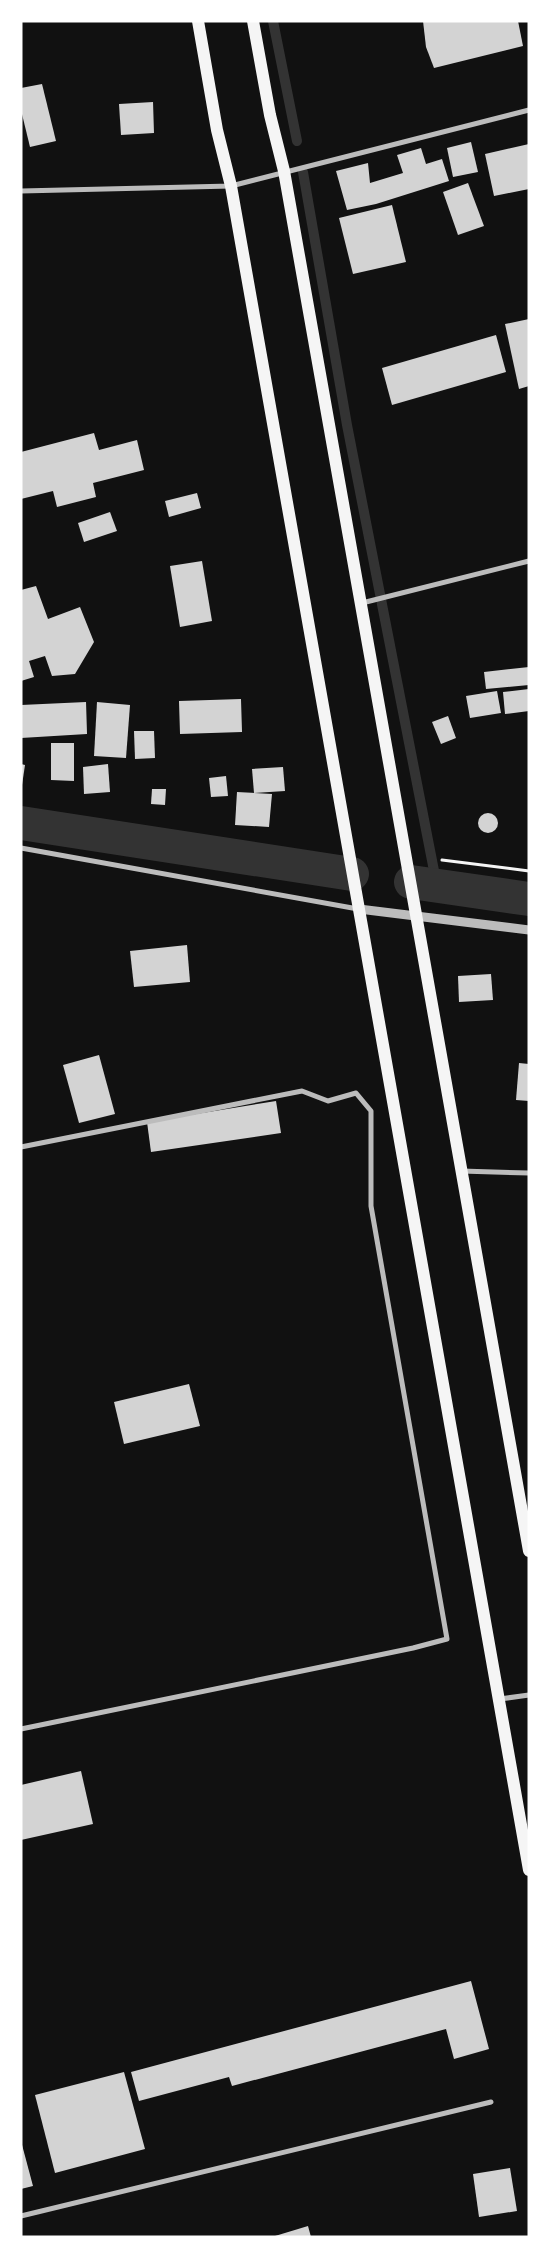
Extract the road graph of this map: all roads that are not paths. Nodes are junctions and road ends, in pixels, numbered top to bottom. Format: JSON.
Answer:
{"nodes":[{"id":1,"x":198,"y":21,"type":"edge"},
{"id":2,"x":253,"y":21,"type":"edge"},
{"id":3,"x":529,"y":110,"type":"edge"},
{"id":4,"x":284,"y":171,"type":"junction"},
{"id":5,"x":231,"y":186,"type":"junction"},
{"id":6,"x":21,"y":191,"type":"edge"},
{"id":7,"x":529,"y":561,"type":"edge"},
{"id":8,"x":360,"y":604,"type":"junction"},
{"id":9,"x":21,"y":848,"type":"edge"},
{"id":10,"x":359,"y":909,"type":"junction"},
{"id":11,"x":415,"y":916,"type":"junction"},
{"id":12,"x":529,"y":930,"type":"edge"},
{"id":13,"x":21,"y":1147,"type":"edge"},
{"id":14,"x":461,"y":1171,"type":"junction"},
{"id":15,"x":529,"y":1174,"type":"edge"},
{"id":16,"x":529,"y":1551,"type":"edge"},
{"id":17,"x":529,"y":1695,"type":"edge"},
{"id":18,"x":499,"y":1699,"type":"junction"},
{"id":19,"x":21,"y":1729,"type":"edge"},
{"id":20,"x":529,"y":1870,"type":"edge"},
{"id":21,"x":491,"y":2102,"type":"dead end"},
{"id":22,"x":21,"y":2216,"type":"edge"}],
"edges":[{"from":1,"to":5,"type":"main road"},
{"from":2,"to":4,"type":"main road"},
{"from":3,"to":4,"type":"street"},
{"from":4,"to":5,"type":"street"},
{"from":4,"to":8,"type":"main road"},
{"from":5,"to":6,"type":"street"},
{"from":5,"to":10,"type":"main road"},
{"from":7,"to":8,"type":"street"},
{"from":8,"to":11,"type":"main road"},
{"from":9,"to":10,"type":"street"},
{"from":10,"to":11,"type":"street"},
{"from":10,"to":18,"type":"main road"},
{"from":11,"to":12,"type":"street"},
{"from":11,"to":14,"type":"main road"},
{"from":13,"to":19,"type":"street"},
{"from":14,"to":15,"type":"street"},
{"from":14,"to":16,"type":"main road"},
{"from":17,"to":18,"type":"street"},
{"from":18,"to":20,"type":"main road"},
{"from":21,"to":22,"type":"street"}]}
